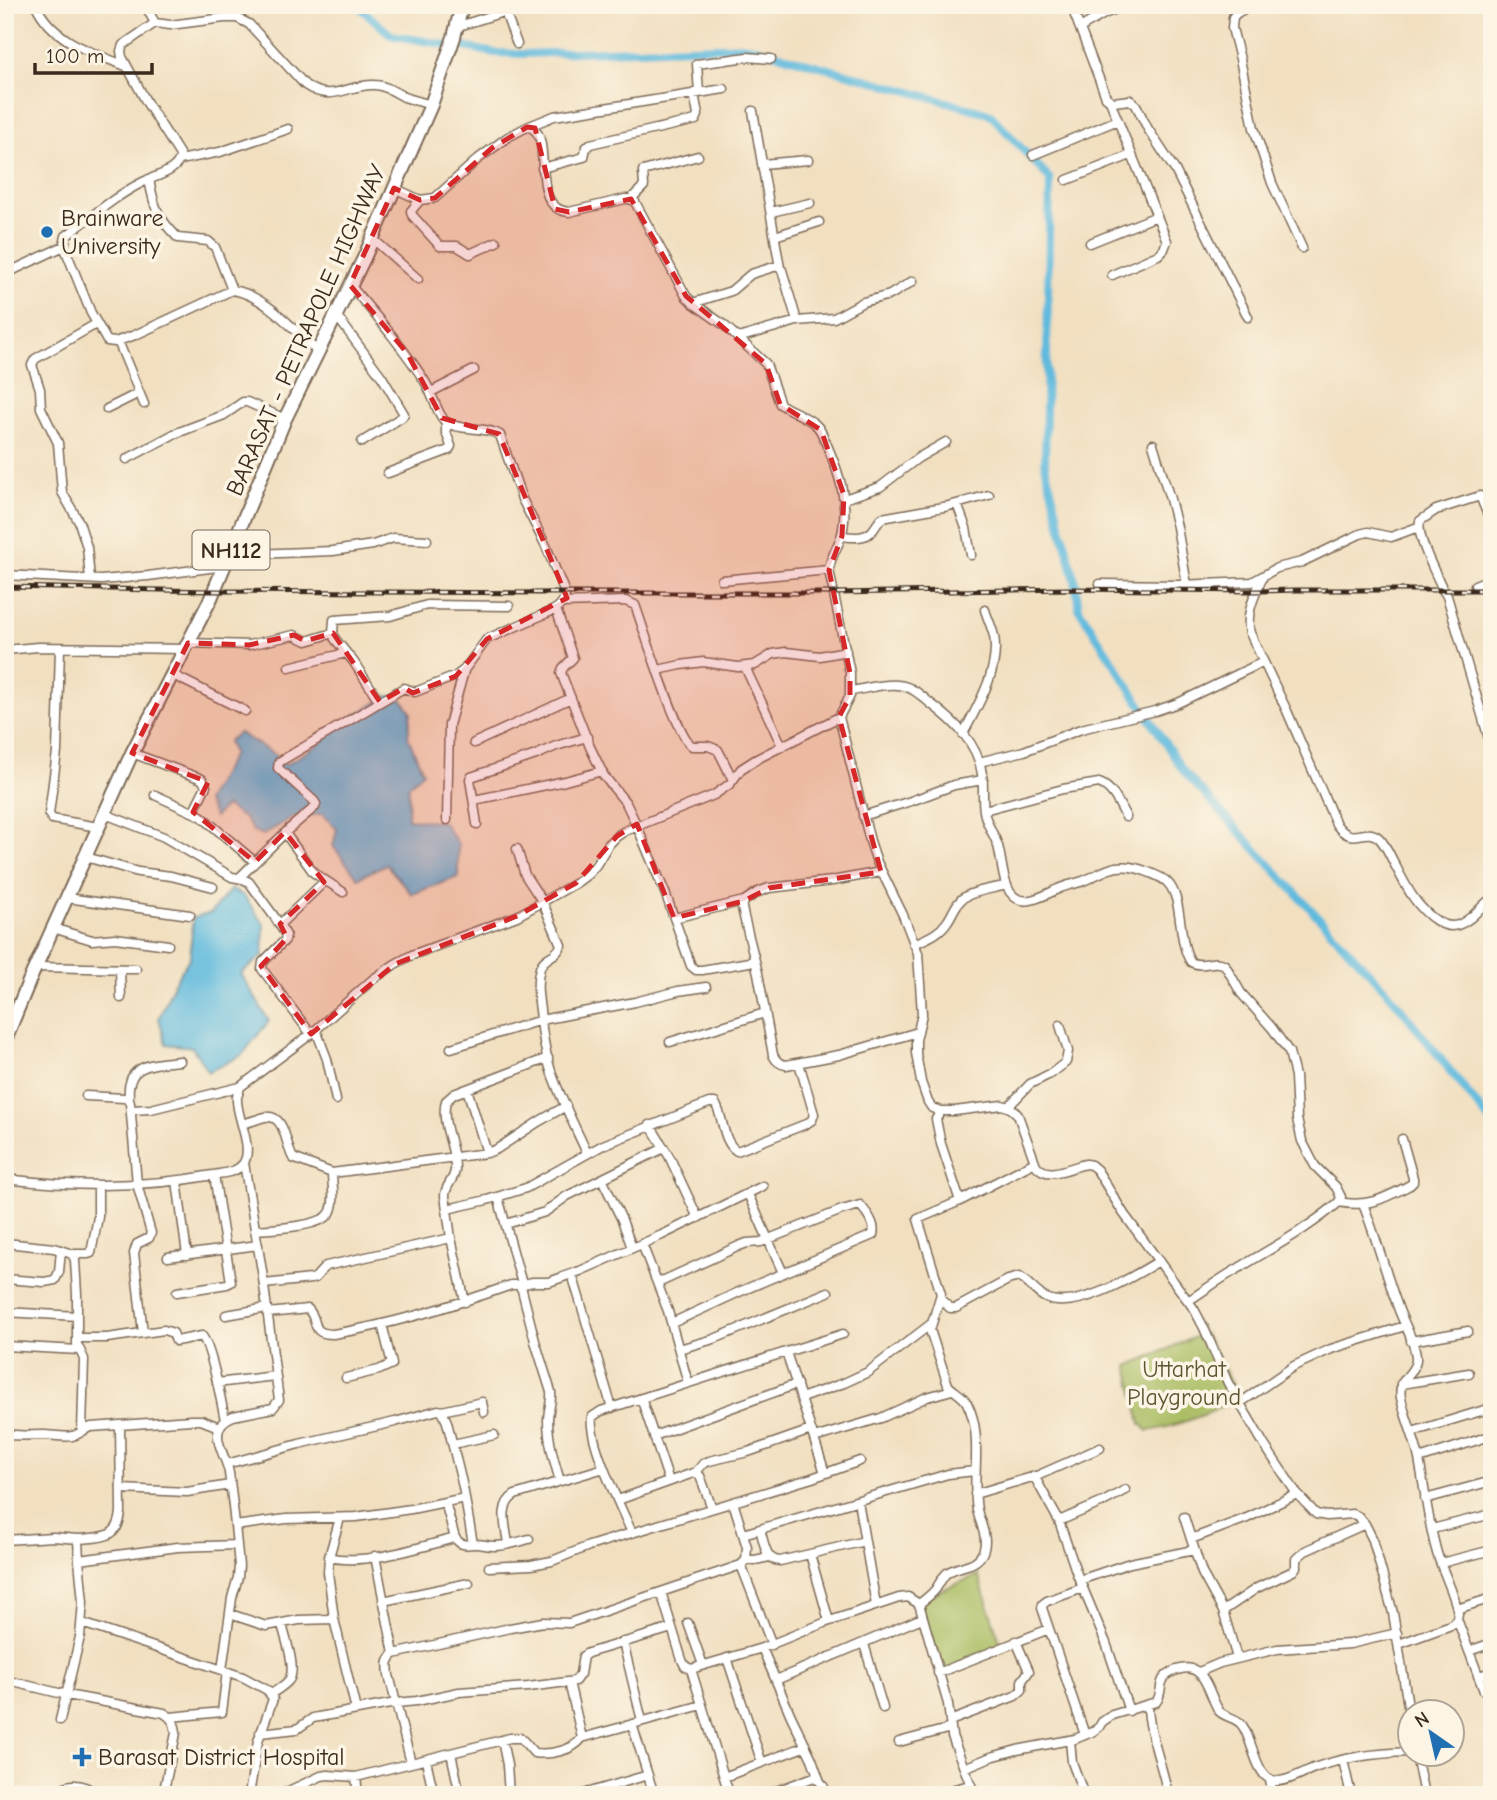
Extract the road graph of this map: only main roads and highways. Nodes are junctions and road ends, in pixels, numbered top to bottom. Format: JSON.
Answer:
{"nodes":[{"id":1,"x":462,"y":5,"type":"edge"},
{"id":2,"x":5,"y":1040,"type":"edge"}],
"edges":[{"from":1,"to":2,"type":"highway","name":"BARASAT - PETRAPOLE HIGHWAY","number":"NH112"}]}
